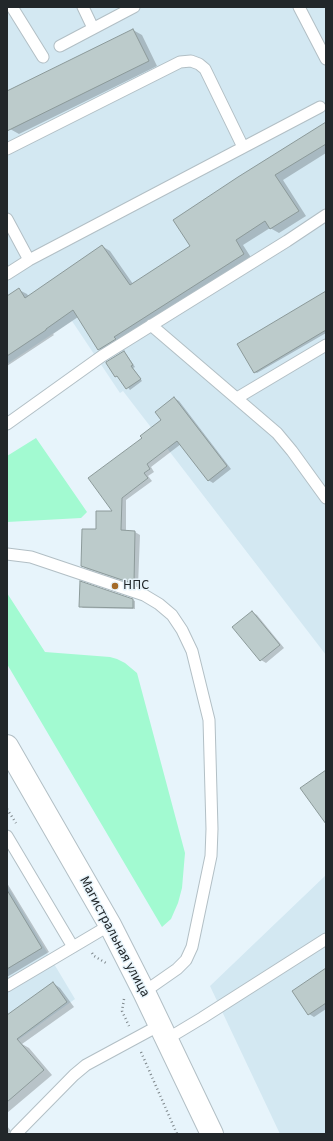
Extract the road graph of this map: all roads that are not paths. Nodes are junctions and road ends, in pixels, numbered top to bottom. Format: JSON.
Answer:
{"nodes":[{"id":1,"x":12,"y":7,"type":"edge"},
{"id":2,"x":83,"y":7,"type":"edge"},
{"id":3,"x":134,"y":7,"type":"edge"},
{"id":4,"x":299,"y":7,"type":"edge"},
{"id":5,"x":93,"y":28,"type":"junction"},
{"id":6,"x":60,"y":46,"type":"dead end"},
{"id":7,"x":43,"y":57,"type":"dead end"},
{"id":8,"x":326,"y":59,"type":"edge"},
{"id":9,"x":320,"y":107,"type":"dead end"},
{"id":10,"x":243,"y":147,"type":"junction"},
{"id":11,"x":7,"y":149,"type":"edge"},
{"id":12,"x":325,"y":217,"type":"edge"},
{"id":13,"x":7,"y":219,"type":"edge"},
{"id":14,"x":29,"y":260,"type":"junction"},
{"id":15,"x":7,"y":274,"type":"edge"},
{"id":16,"x":152,"y":325,"type":"junction"},
{"id":17,"x":326,"y":345,"type":"edge"},
{"id":18,"x":237,"y":398,"type":"junction"},
{"id":19,"x":7,"y":424,"type":"edge"},
{"id":20,"x":326,"y":498,"type":"edge"},
{"id":21,"x":7,"y":554,"type":"edge"},
{"id":22,"x":7,"y":746,"type":"edge"},
{"id":23,"x":7,"y":836,"type":"edge"},
{"id":24,"x":110,"y":925,"type":"junction"},
{"id":25,"x":326,"y":939,"type":"edge"},
{"id":26,"x":73,"y":947,"type":"junction"},
{"id":27,"x":7,"y":986,"type":"edge"},
{"id":28,"x":135,"y":994,"type":"junction"},
{"id":29,"x":164,"y":1032,"type":"junction"},
{"id":30,"x":16,"y":1134,"type":"edge"},
{"id":31,"x":212,"y":1134,"type":"edge"}],
"edges":[{"from":1,"to":7,"type":"lane"},
{"from":2,"to":5,"type":"lane"},
{"from":3,"to":5,"type":"lane"},
{"from":4,"to":8,"type":"lane"},
{"from":5,"to":6,"type":"lane"},
{"from":9,"to":10,"type":"lane"},
{"from":10,"to":11,"type":"lane"},
{"from":10,"to":14,"type":"lane"},
{"from":12,"to":16,"type":"lane"},
{"from":13,"to":14,"type":"lane"},
{"from":14,"to":15,"type":"lane"},
{"from":16,"to":18,"type":"lane"},
{"from":16,"to":19,"type":"lane"},
{"from":17,"to":18,"type":"lane"},
{"from":18,"to":20,"type":"lane"},
{"from":21,"to":28,"type":"lane"},
{"from":22,"to":24,"type":"main road","name":"Магистральная улица"},
{"from":23,"to":26,"type":"lane"},
{"from":24,"to":26,"type":"lane"},
{"from":24,"to":28,"type":"main road","name":"Магистральная улица"},
{"from":25,"to":29,"type":"lane"},
{"from":26,"to":27,"type":"lane"},
{"from":28,"to":29,"type":"main road","name":"Магистральная улица"},
{"from":29,"to":30,"type":"lane"},
{"from":29,"to":31,"type":"main road","name":"Магистральная улица"}]}
